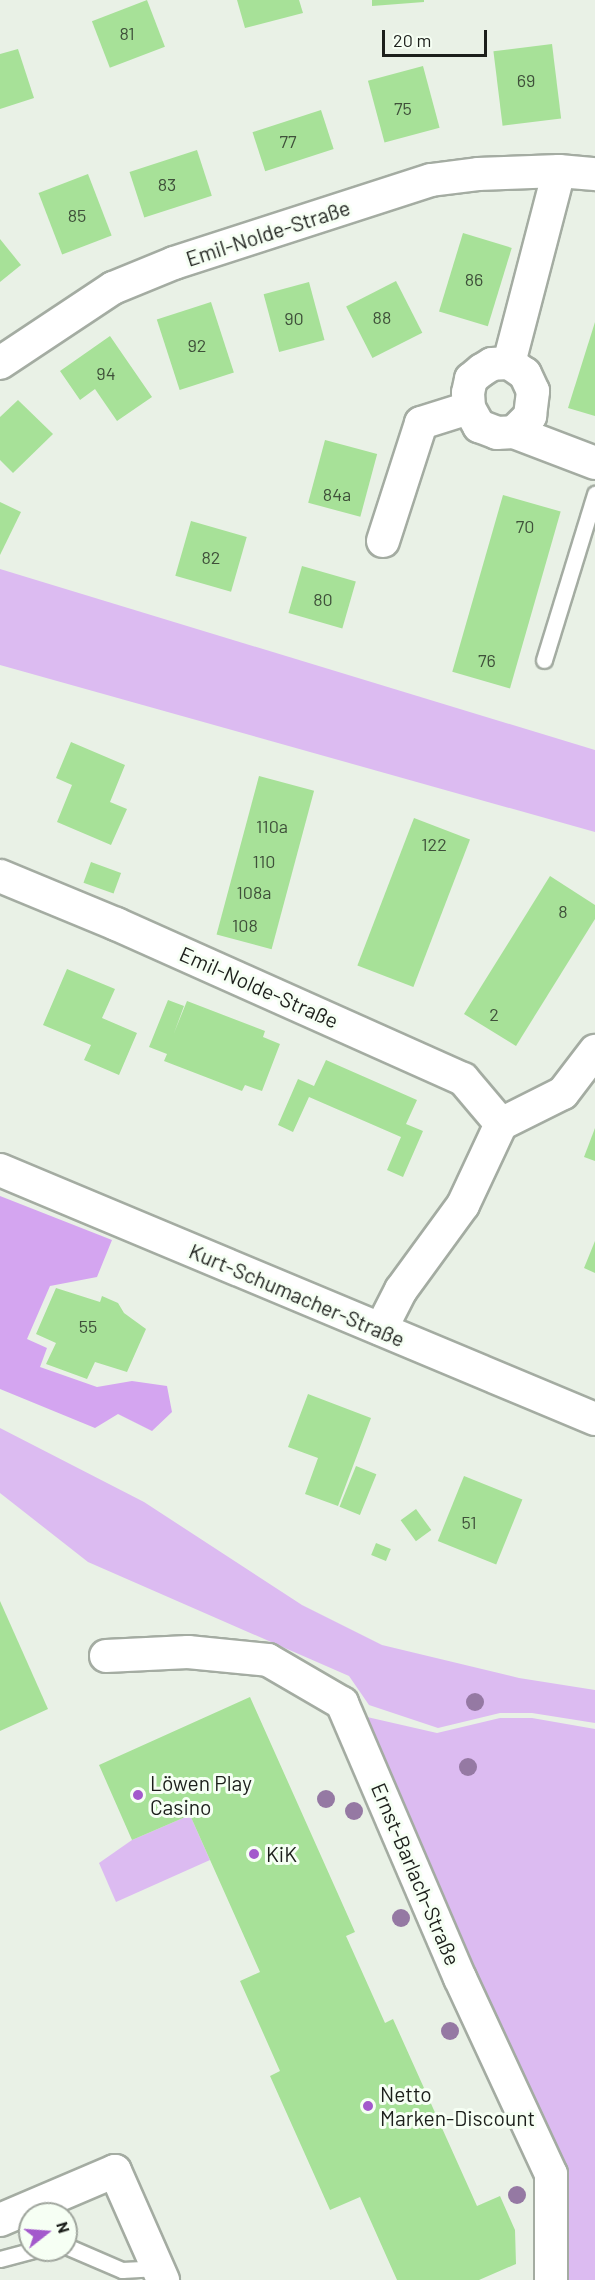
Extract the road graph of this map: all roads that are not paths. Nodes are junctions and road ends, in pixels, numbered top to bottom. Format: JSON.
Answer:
{"nodes":[{"id":1,"x":559,"y":171,"type":"junction"},
{"id":2,"x":595,"y":174,"type":"edge"},
{"id":3,"x":0,"y":363,"type":"edge"},
{"id":4,"x":509,"y":363,"type":"junction"},
{"id":5,"x":469,"y":408,"type":"junction"},
{"id":6,"x":514,"y":432,"type":"junction"},
{"id":7,"x":595,"y":463,"type":"edge"},
{"id":8,"x":595,"y":494,"type":"edge"},
{"id":9,"x":383,"y":541,"type":"dead end"},
{"id":10,"x":544,"y":660,"type":"dead end"},
{"id":11,"x":0,"y":876,"type":"edge"},
{"id":12,"x":595,"y":1051,"type":"edge"},
{"id":13,"x":501,"y":1124,"type":"junction"},
{"id":14,"x":0,"y":1170,"type":"edge"},
{"id":15,"x":381,"y":1329,"type":"junction"},
{"id":16,"x":595,"y":1419,"type":"edge"},
{"id":17,"x":106,"y":1656,"type":"dead end"},
{"id":18,"x":0,"y":2220,"type":"edge"},
{"id":19,"x":78,"y":2251,"type":"edge"},
{"id":20,"x":18,"y":2254,"type":"edge"},
{"id":21,"x":0,"y":2259,"type":"edge"},
{"id":22,"x":160,"y":2274,"type":"edge"},
{"id":23,"x":550,"y":2280,"type":"edge"}],
"edges":[{"from":1,"to":2,"type":"street","name":"Emil-Nolde-Straße"},
{"from":1,"to":3,"type":"street","name":"Emil-Nolde-Straße"},
{"from":1,"to":4,"type":"street"},
{"from":4,"to":5,"type":"street"},
{"from":4,"to":6,"type":"street"},
{"from":5,"to":6,"type":"street"},
{"from":5,"to":9,"type":"street"},
{"from":6,"to":7,"type":"street"},
{"from":8,"to":10,"type":"lane"},
{"from":11,"to":13,"type":"street","name":"Emil-Nolde-Straße"},
{"from":12,"to":13,"type":"street"},
{"from":13,"to":15,"type":"street"},
{"from":14,"to":15,"type":"street","name":"Kurt-Schumacher-Straße"},
{"from":15,"to":16,"type":"street","name":"Kurt-Schumacher-Straße"},
{"from":17,"to":23,"type":"street","name":"Ernst-Barlach-Straße"},
{"from":18,"to":22,"type":"street"},
{"from":19,"to":22,"type":"lane"},
{"from":20,"to":21,"type":"lane"}]}
